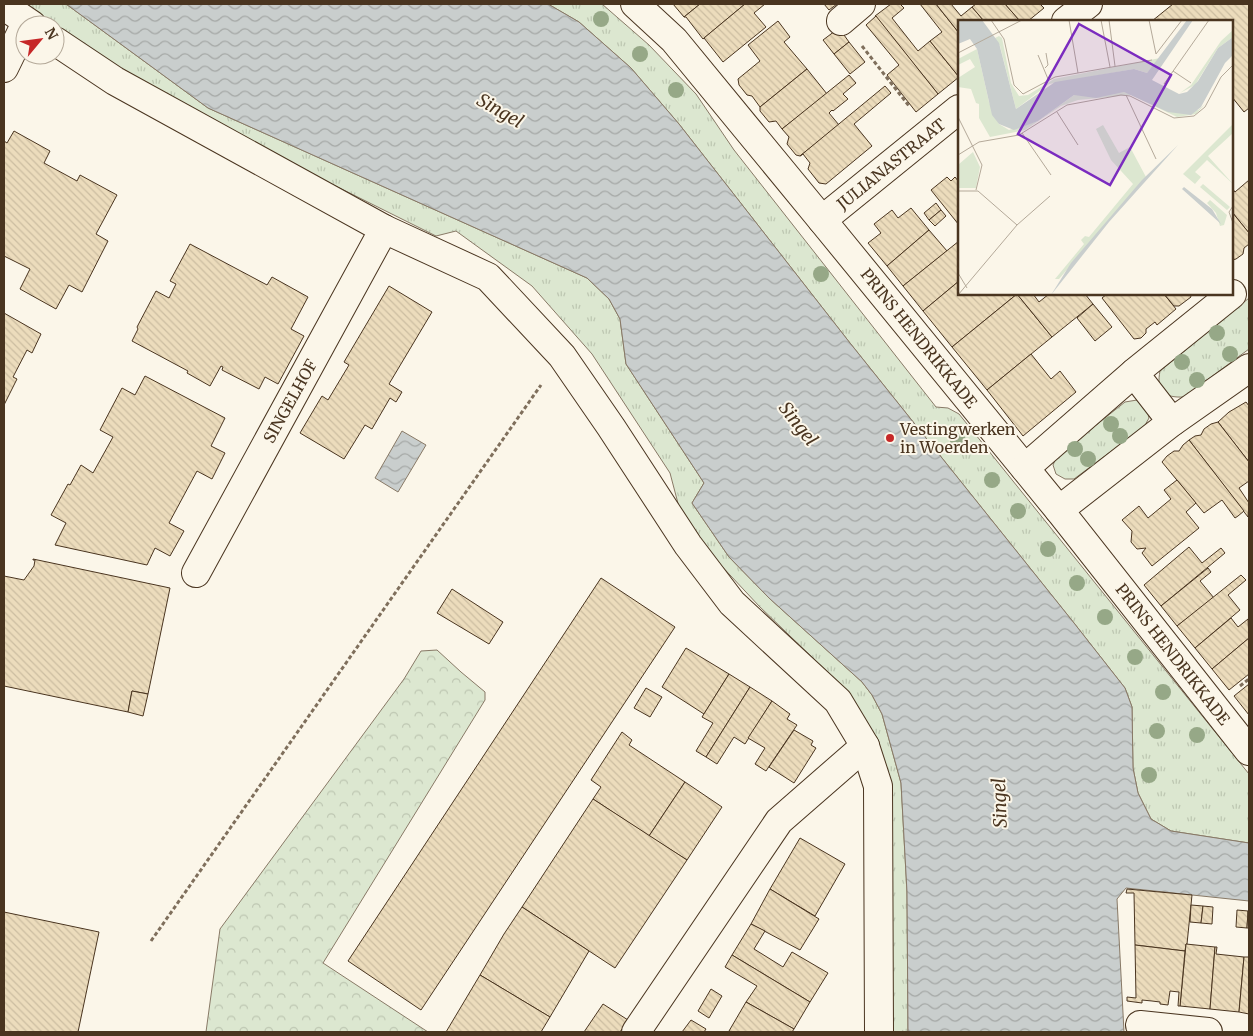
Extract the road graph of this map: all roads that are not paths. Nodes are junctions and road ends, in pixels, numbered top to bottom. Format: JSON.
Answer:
{"nodes":[{"id":1,"x":635,"y":4,"type":"edge"},
{"id":2,"x":1088,"y":4,"type":"edge"},
{"id":3,"x":4,"y":6,"type":"edge"},
{"id":4,"x":16,"y":15,"type":"edge"},
{"id":5,"x":1067,"y":20,"type":"edge"},
{"id":6,"x":15,"y":47,"type":"edge"},
{"id":7,"x":65,"y":48,"type":"edge"},
{"id":8,"x":4,"y":68,"type":"edge"},
{"id":9,"x":958,"y":109,"type":"edge"},
{"id":10,"x":822,"y":220,"type":"junction"},
{"id":11,"x":384,"y":228,"type":"junction"},
{"id":12,"x":1249,"y":279,"type":"edge"},
{"id":13,"x":1233,"y":293,"type":"edge"},
{"id":14,"x":1231,"y":295,"type":"edge"},
{"id":15,"x":1249,"y":368,"type":"edge"},
{"id":16,"x":1134,"y":373,"type":"junction"},
{"id":17,"x":1172,"y":422,"type":"junction"},
{"id":18,"x":1025,"y":468,"type":"junction"},
{"id":19,"x":1059,"y":510,"type":"junction"},
{"id":20,"x":196,"y":573,"type":"dead end"},
{"id":21,"x":865,"y":746,"type":"junction"},
{"id":22,"x":1249,"y":751,"type":"edge"},
{"id":23,"x":1140,"y":1025,"type":"dead end"},
{"id":24,"x":636,"y":1032,"type":"edge"},
{"id":25,"x":879,"y":1032,"type":"edge"},
{"id":26,"x":1208,"y":1032,"type":"edge"}],
"edges":[{"from":1,"to":10,"type":"street","name":"PRINS HENDRIKKADE"},
{"from":2,"to":5,"type":"street"},
{"from":3,"to":4,"type":"street"},
{"from":6,"to":8,"type":"street"},
{"from":7,"to":11,"type":"street"},
{"from":9,"to":10,"type":"street","name":"JULIANASTRAAT"},
{"from":10,"to":18,"type":"street","name":"PRINS HENDRIKKADE"},
{"from":11,"to":20,"type":"street","name":"SINGELHOF"},
{"from":11,"to":21,"type":"street"},
{"from":12,"to":13,"type":"street"},
{"from":14,"to":16,"type":"street"},
{"from":15,"to":17,"type":"street"},
{"from":16,"to":17,"type":"street"},
{"from":16,"to":18,"type":"street"},
{"from":17,"to":19,"type":"street"},
{"from":18,"to":19,"type":"street","name":"PRINS HENDRIKKADE"},
{"from":19,"to":22,"type":"street","name":"PRINS HENDRIKKADE"},
{"from":21,"to":24,"type":"street"},
{"from":21,"to":25,"type":"street"},
{"from":23,"to":26,"type":"street"}]}
